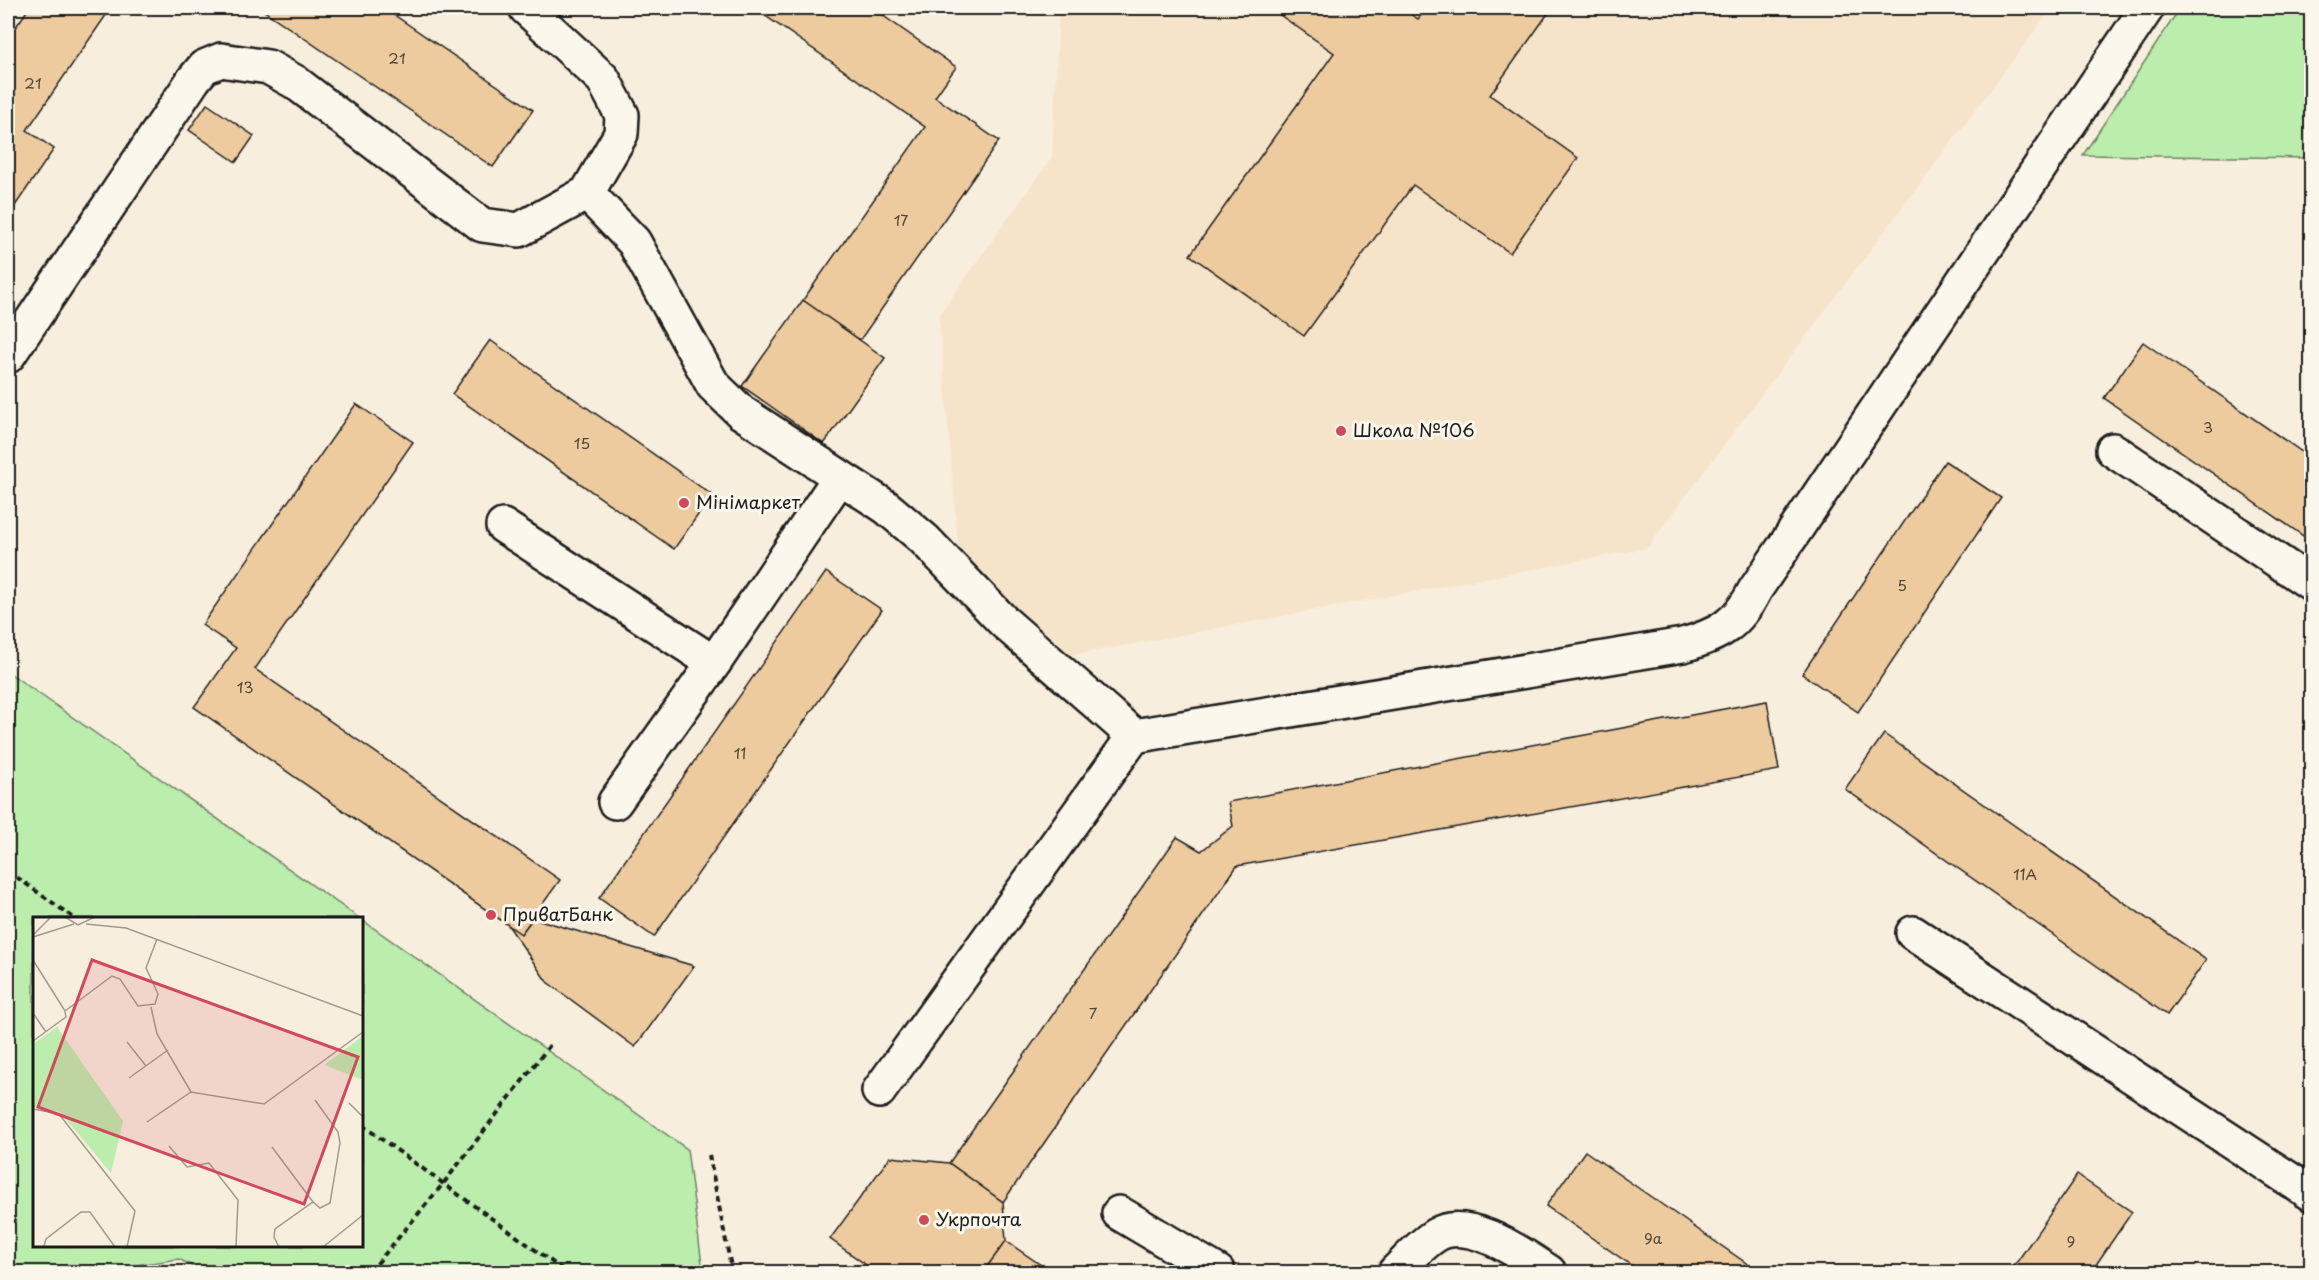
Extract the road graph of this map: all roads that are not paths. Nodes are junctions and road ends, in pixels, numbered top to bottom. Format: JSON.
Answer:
{"nodes":[{"id":1,"x":526,"y":8,"type":"edge"},
{"id":2,"x":2147,"y":8,"type":"edge"},
{"id":3,"x":587,"y":193,"type":"junction"},
{"id":4,"x":8,"y":356,"type":"edge"},
{"id":5,"x":2113,"y":450,"type":"dead end"},
{"id":6,"x":840,"y":477,"type":"junction"},
{"id":7,"x":503,"y":526,"type":"dead end"},
{"id":8,"x":2312,"y":584,"type":"edge"},
{"id":9,"x":714,"y":663,"type":"junction"},
{"id":10,"x":1134,"y":736,"type":"junction"},
{"id":11,"x":615,"y":802,"type":"dead end"},
{"id":12,"x":1913,"y":933,"type":"dead end"},
{"id":13,"x":879,"y":1091,"type":"dead end"},
{"id":14,"x":2312,"y":1194,"type":"edge"},
{"id":15,"x":1119,"y":1213,"type":"dead end"},
{"id":16,"x":1218,"y":1272,"type":"edge"},
{"id":17,"x":1395,"y":1272,"type":"edge"},
{"id":18,"x":1549,"y":1272,"type":"edge"}],
"edges":[{"from":1,"to":3,"type":"lane"},
{"from":2,"to":10,"type":"lane"},
{"from":3,"to":4,"type":"lane"},
{"from":3,"to":6,"type":"lane"},
{"from":5,"to":8,"type":"lane"},
{"from":6,"to":9,"type":"lane"},
{"from":6,"to":10,"type":"lane"},
{"from":7,"to":9,"type":"lane"},
{"from":9,"to":11,"type":"lane"},
{"from":10,"to":13,"type":"lane"},
{"from":12,"to":14,"type":"lane"},
{"from":15,"to":16,"type":"lane"},
{"from":17,"to":18,"type":"lane"}]}
